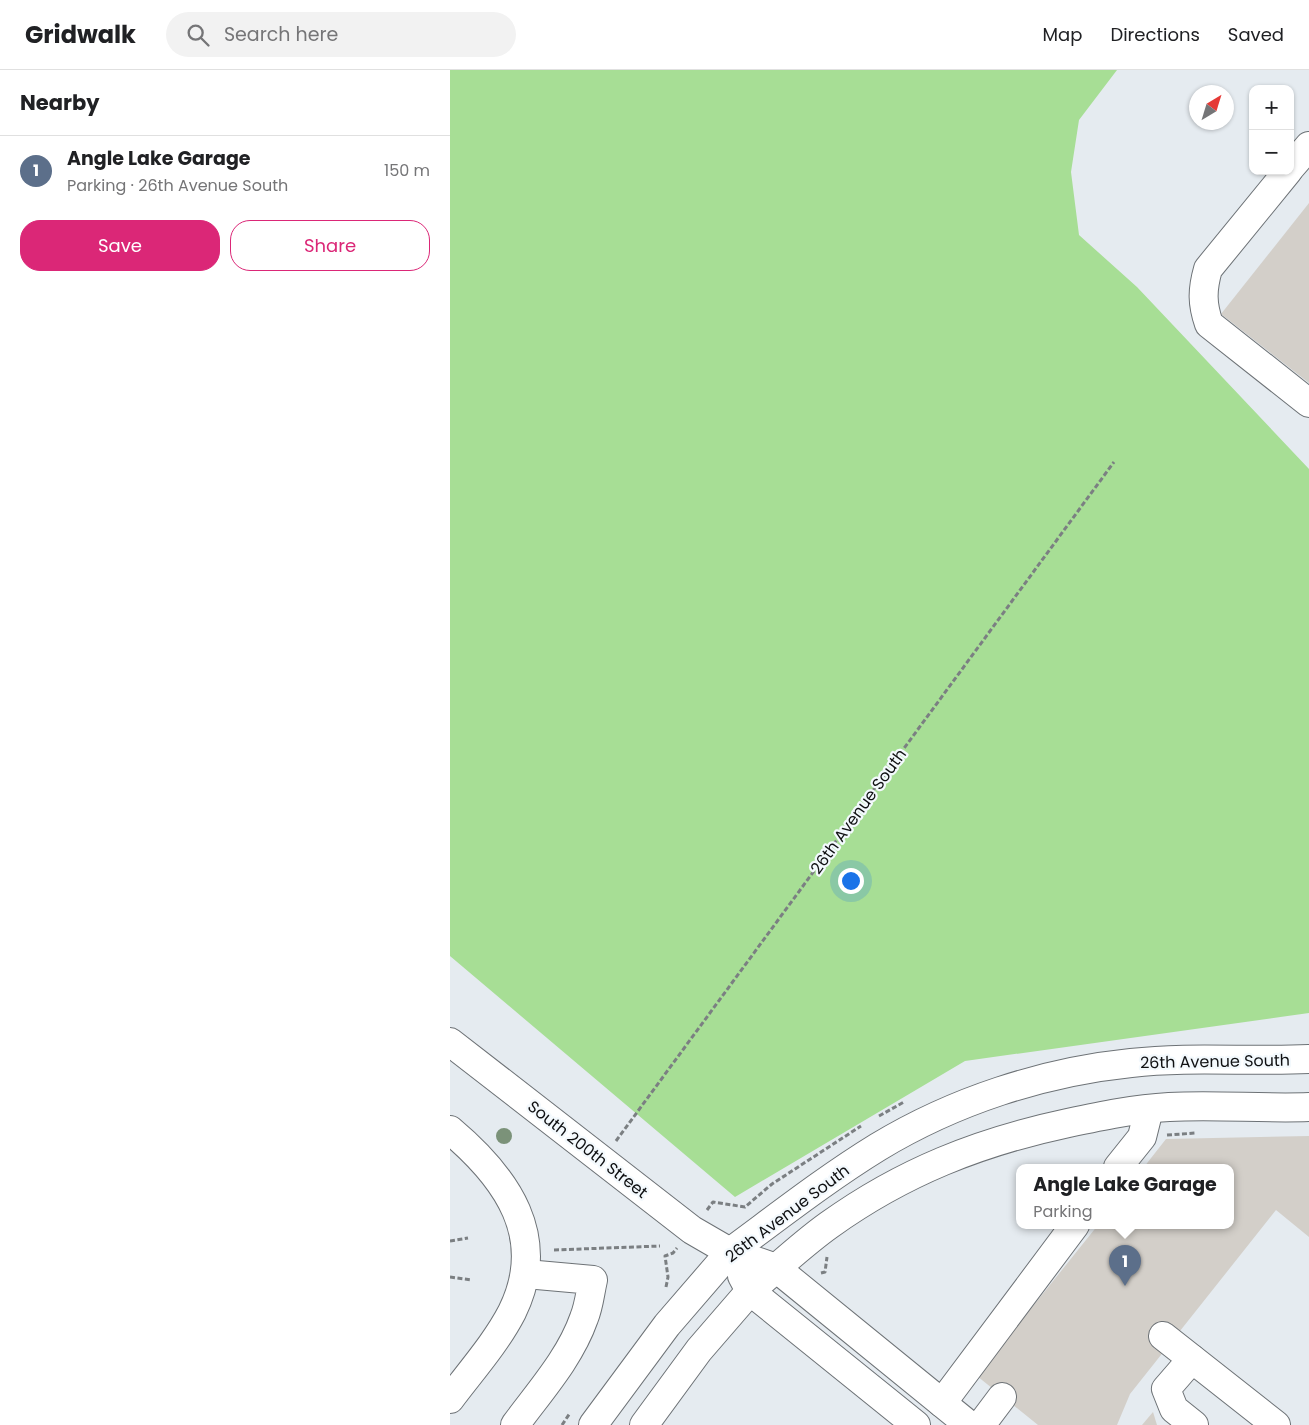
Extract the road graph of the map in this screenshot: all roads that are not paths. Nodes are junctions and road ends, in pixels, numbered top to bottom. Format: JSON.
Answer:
{"nodes":[{"id":1,"x":1309,"y":146,"type":"edge"},
{"id":2,"x":1294,"y":164,"type":"edge"},
{"id":3,"x":1285,"y":175,"type":"edge"},
{"id":4,"x":1309,"y":403,"type":"edge"},
{"id":5,"x":450,"y":1042,"type":"edge"},
{"id":6,"x":1309,"y":1059,"type":"edge"},
{"id":7,"x":1309,"y":1107,"type":"edge"},
{"id":8,"x":1149,"y":1109,"type":"junction"},
{"id":9,"x":450,"y":1130,"type":"edge"},
{"id":10,"x":1120,"y":1164,"type":"edge"},
{"id":11,"x":1072,"y":1229,"type":"edge"},
{"id":12,"x":730,"y":1252,"type":"junction"},
{"id":13,"x":776,"y":1268,"type":"junction"},
{"id":14,"x":526,"y":1274,"type":"junction"},
{"id":15,"x":750,"y":1291,"type":"junction"},
{"id":16,"x":1163,"y":1336,"type":"dead end"},
{"id":17,"x":1192,"y":1359,"type":"junction"},
{"id":18,"x":1002,"y":1397,"type":"dead end"},
{"id":19,"x":450,"y":1400,"type":"edge"},
{"id":20,"x":942,"y":1402,"type":"junction"},
{"id":21,"x":515,"y":1425,"type":"edge"},
{"id":22,"x":593,"y":1425,"type":"edge"},
{"id":23,"x":644,"y":1425,"type":"edge"},
{"id":24,"x":916,"y":1425,"type":"edge"},
{"id":25,"x":969,"y":1425,"type":"edge"},
{"id":26,"x":981,"y":1425,"type":"edge"},
{"id":27,"x":1194,"y":1425,"type":"edge"},
{"id":28,"x":1276,"y":1425,"type":"edge"}],
"edges":[{"from":1,"to":2,"type":"main road"},
{"from":3,"to":4,"type":"main road"},
{"from":5,"to":12,"type":"main road","name":"South 200th Street"},
{"from":6,"to":12,"type":"main road","name":"26th Avenue South"},
{"from":7,"to":8,"type":"main road"},
{"from":8,"to":10,"type":"main road"},
{"from":8,"to":13,"type":"main road"},
{"from":9,"to":14,"type":"main road"},
{"from":11,"to":20,"type":"main road"},
{"from":12,"to":13,"type":"main road","name":"South 200th Street"},
{"from":12,"to":15,"type":"main road"},
{"from":12,"to":22,"type":"main road","name":"26th Avenue South"},
{"from":13,"to":15,"type":"main road"},
{"from":13,"to":20,"type":"main road","name":"South 200th Street"},
{"from":14,"to":19,"type":"main road"},
{"from":14,"to":21,"type":"main road"},
{"from":15,"to":23,"type":"main road"},
{"from":15,"to":24,"type":"main road"},
{"from":16,"to":17,"type":"main road"},
{"from":17,"to":27,"type":"main road"},
{"from":17,"to":28,"type":"main road"},
{"from":18,"to":26,"type":"main road"},
{"from":20,"to":25,"type":"main road","name":"South 200th Street"}]}
